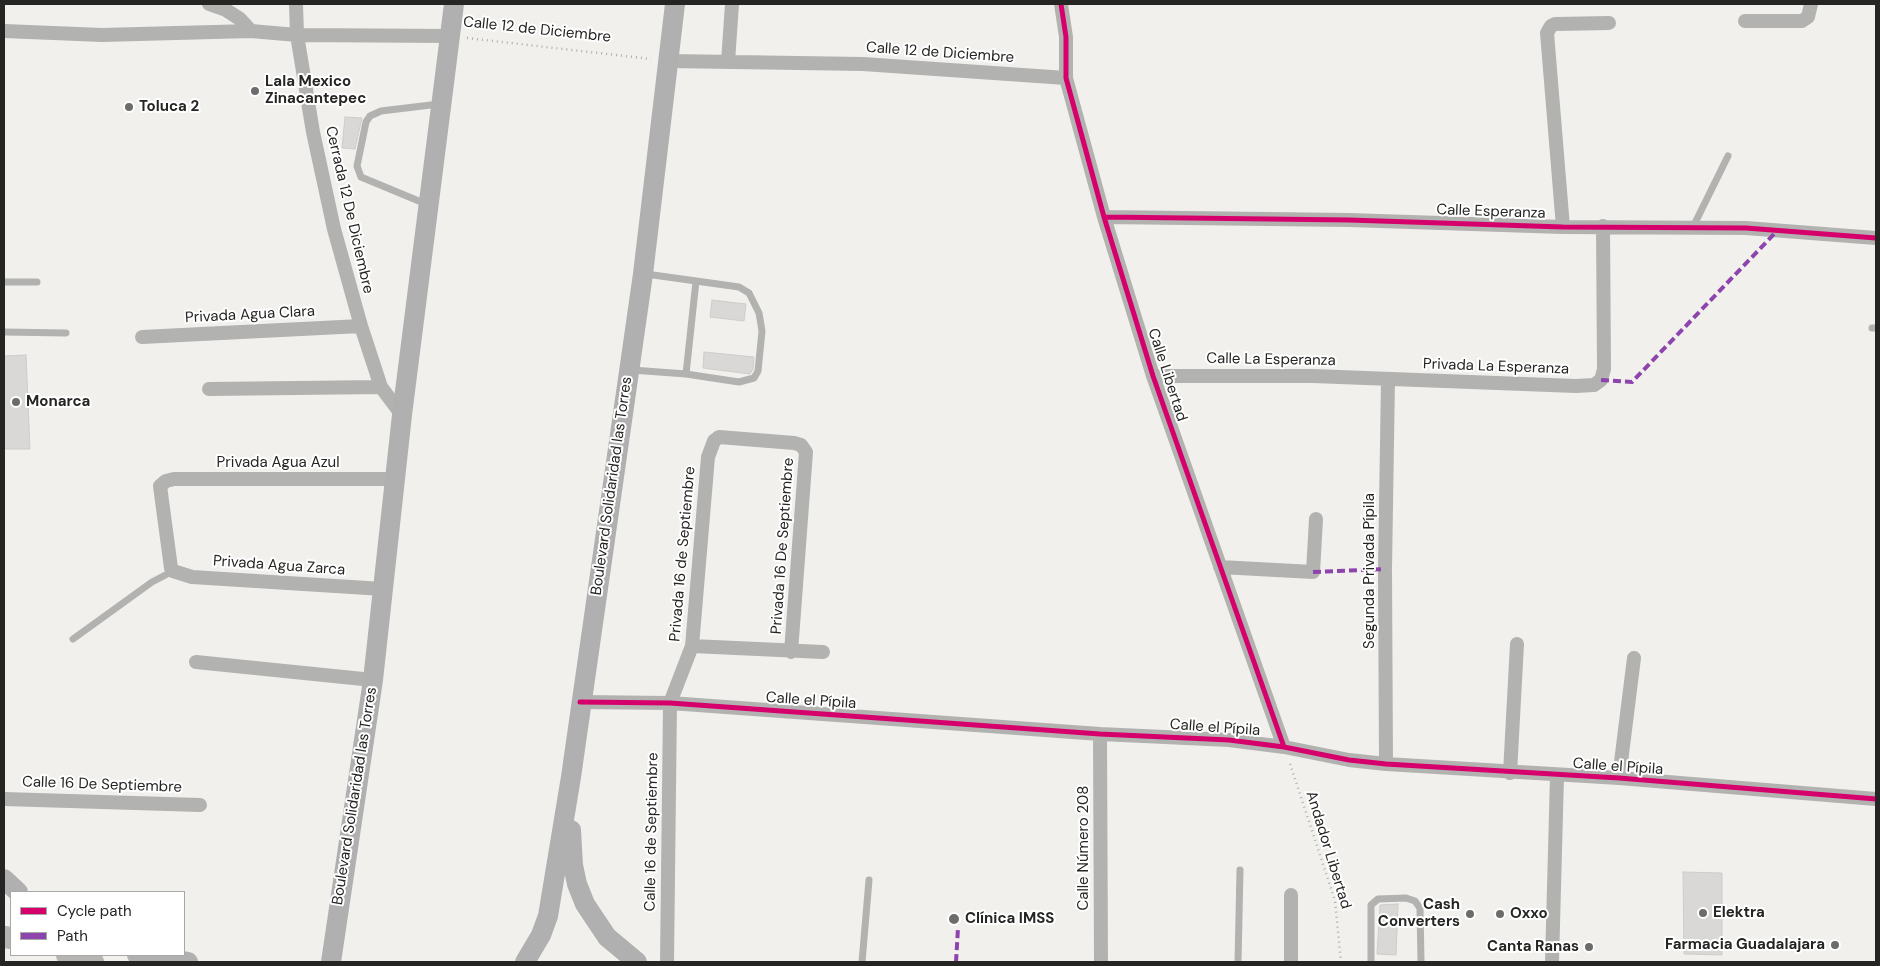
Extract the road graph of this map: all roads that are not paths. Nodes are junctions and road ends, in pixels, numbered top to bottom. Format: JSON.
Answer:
{"nodes":[{"id":1,"x":209,"y":4,"type":"edge"},
{"id":2,"x":296,"y":4,"type":"edge"},
{"id":3,"x":454,"y":4,"type":"edge"},
{"id":4,"x":675,"y":4,"type":"edge"},
{"id":5,"x":732,"y":4,"type":"edge"},
{"id":6,"x":1061,"y":4,"type":"edge"},
{"id":7,"x":1810,"y":4,"type":"edge"},
{"id":8,"x":1745,"y":21,"type":"dead end"},
{"id":9,"x":1609,"y":23,"type":"dead end"},
{"id":10,"x":4,"y":31,"type":"edge"},
{"id":11,"x":251,"y":32,"type":"junction"},
{"id":12,"x":297,"y":35,"type":"junction"},
{"id":13,"x":450,"y":36,"type":"junction"},
{"id":14,"x":669,"y":61,"type":"junction"},
{"id":15,"x":728,"y":62,"type":"junction"},
{"id":16,"x":1066,"y":78,"type":"junction"},
{"id":17,"x":441,"y":103,"type":"junction"},
{"id":18,"x":1728,"y":156,"type":"dead end"},
{"id":19,"x":429,"y":205,"type":"junction"},
{"id":20,"x":1104,"y":217,"type":"junction"},
{"id":21,"x":1602,"y":226,"type":"junction"},
{"id":22,"x":1563,"y":227,"type":"junction"},
{"id":23,"x":1693,"y":227,"type":"junction"},
{"id":24,"x":1876,"y":238,"type":"edge"},
{"id":25,"x":643,"y":274,"type":"junction"},
{"id":26,"x":696,"y":281,"type":"junction"},
{"id":27,"x":4,"y":282,"type":"edge"},
{"id":28,"x":37,"y":282,"type":"dead end"},
{"id":29,"x":361,"y":326,"type":"junction"},
{"id":30,"x":4,"y":332,"type":"edge"},
{"id":31,"x":66,"y":332,"type":"dead end"},
{"id":32,"x":142,"y":336,"type":"dead end"},
{"id":33,"x":629,"y":370,"type":"junction"},
{"id":34,"x":686,"y":374,"type":"junction"},
{"id":35,"x":1153,"y":376,"type":"junction"},
{"id":36,"x":1388,"y":379,"type":"junction"},
{"id":37,"x":380,"y":387,"type":"junction"},
{"id":38,"x":210,"y":389,"type":"dead end"},
{"id":39,"x":402,"y":415,"type":"junction"},
{"id":40,"x":719,"y":437,"type":"joint"},
{"id":41,"x":395,"y":479,"type":"junction"},
{"id":42,"x":1316,"y":519,"type":"dead end"},
{"id":43,"x":1220,"y":567,"type":"junction"},
{"id":44,"x":173,"y":571,"type":"junction"},
{"id":45,"x":383,"y":589,"type":"junction"},
{"id":46,"x":73,"y":638,"type":"dead end"},
{"id":47,"x":1516,"y":644,"type":"dead end"},
{"id":48,"x":692,"y":646,"type":"junction"},
{"id":49,"x":791,"y":652,"type":"junction"},
{"id":50,"x":823,"y":652,"type":"dead end"},
{"id":51,"x":1634,"y":658,"type":"dead end"},
{"id":52,"x":196,"y":662,"type":"dead end"},
{"id":53,"x":373,"y":680,"type":"junction"},
{"id":54,"x":580,"y":702,"type":"junction"},
{"id":55,"x":670,"y":703,"type":"junction"},
{"id":56,"x":1100,"y":734,"type":"junction"},
{"id":57,"x":1284,"y":747,"type":"junction"},
{"id":58,"x":1386,"y":764,"type":"junction"},
{"id":59,"x":1510,"y":773,"type":"junction"},
{"id":60,"x":1557,"y":776,"type":"junction"},
{"id":61,"x":571,"y":777,"type":"junction"},
{"id":62,"x":1619,"y":778,"type":"junction"},
{"id":63,"x":4,"y":799,"type":"edge"},
{"id":64,"x":1876,"y":799,"type":"edge"},
{"id":65,"x":200,"y":804,"type":"dead end"},
{"id":66,"x":1240,"y":870,"type":"dead end"},
{"id":67,"x":4,"y":879,"type":"edge"},
{"id":68,"x":869,"y":880,"type":"dead end"},
{"id":69,"x":17,"y":891,"type":"edge"},
{"id":70,"x":1291,"y":896,"type":"dead end"},
{"id":71,"x":71,"y":956,"type":"edge"},
{"id":72,"x":144,"y":956,"type":"edge"},
{"id":73,"x":92,"y":962,"type":"edge"},
{"id":74,"x":188,"y":962,"type":"edge"},
{"id":75,"x":331,"y":962,"type":"edge"},
{"id":76,"x":525,"y":962,"type":"edge"},
{"id":77,"x":637,"y":962,"type":"edge"},
{"id":78,"x":667,"y":962,"type":"edge"},
{"id":79,"x":862,"y":962,"type":"edge"},
{"id":80,"x":1100,"y":962,"type":"edge"},
{"id":81,"x":1238,"y":962,"type":"edge"},
{"id":82,"x":1291,"y":962,"type":"edge"},
{"id":83,"x":1371,"y":962,"type":"edge"},
{"id":84,"x":1421,"y":962,"type":"edge"},
{"id":85,"x":1552,"y":962,"type":"edge"}],
"edges":[{"from":1,"to":11,"type":"street"},
{"from":2,"to":12,"type":"street","name":"Cerrada 12 De Diciembre"},
{"from":3,"to":13,"type":"main road","name":"Boulevard Solidaridad las Torres"},
{"from":4,"to":14,"type":"main road","name":"Boulevard Solidaridad las Torres"},
{"from":5,"to":15,"type":"street"},
{"from":6,"to":16,"type":"street","name":"Calle Libertad"},
{"from":7,"to":8,"type":"street"},
{"from":9,"to":22,"type":"street"},
{"from":10,"to":11,"type":"street","name":"Calle 12 de Diciembre"},
{"from":11,"to":12,"type":"street","name":"Calle 12 de Diciembre"},
{"from":12,"to":13,"type":"street","name":"Calle 12 de Diciembre"},
{"from":12,"to":29,"type":"street","name":"Cerrada 12 De Diciembre"},
{"from":13,"to":17,"type":"main road","name":"Boulevard Solidaridad las Torres"},
{"from":14,"to":15,"type":"street","name":"Calle 12 de Diciembre"},
{"from":14,"to":25,"type":"main road","name":"Boulevard Solidaridad las Torres"},
{"from":15,"to":16,"type":"street","name":"Calle 12 de Diciembre"},
{"from":16,"to":20,"type":"street","name":"Calle Libertad"},
{"from":17,"to":19,"type":"main road","name":"Boulevard Solidaridad las Torres"},
{"from":17,"to":19,"type":"lane"},
{"from":18,"to":23,"type":"lane"},
{"from":19,"to":39,"type":"main road","name":"Boulevard Solidaridad las Torres"},
{"from":20,"to":22,"type":"street","name":"Calle Esperanza"},
{"from":20,"to":35,"type":"street","name":"Calle Libertad"},
{"from":21,"to":22,"type":"street","name":"Calle Esperanza"},
{"from":21,"to":23,"type":"street","name":"Calle Esperanza"},
{"from":21,"to":36,"type":"street","name":"Privada La Esperanza"},
{"from":23,"to":24,"type":"street","name":"Calle Esperanza"},
{"from":25,"to":26,"type":"lane"},
{"from":25,"to":33,"type":"main road","name":"Boulevard Solidaridad las Torres"},
{"from":26,"to":34,"type":"lane"},
{"from":26,"to":34,"type":"lane"},
{"from":27,"to":28,"type":"lane"},
{"from":29,"to":32,"type":"street","name":"Privada Agua Clara"},
{"from":29,"to":37,"type":"street","name":"Cerrada 12 De Diciembre"},
{"from":30,"to":31,"type":"lane"},
{"from":33,"to":34,"type":"lane"},
{"from":33,"to":54,"type":"main road","name":"Boulevard Solidaridad las Torres"},
{"from":35,"to":36,"type":"street","name":"Calle La Esperanza"},
{"from":35,"to":43,"type":"street","name":"Calle Libertad"},
{"from":36,"to":58,"type":"street","name":"Segunda Privada Pípila"},
{"from":37,"to":38,"type":"street"},
{"from":37,"to":39,"type":"street","name":"Cerrada 12 De Diciembre"},
{"from":39,"to":41,"type":"main road","name":"Boulevard Solidaridad las Torres"},
{"from":40,"to":48,"type":"street","name":"Privada 16 de Septiembre"},
{"from":40,"to":49,"type":"street","name":"Privada 16 De Septiembre"},
{"from":41,"to":44,"type":"street","name":"Privada Agua Azul"},
{"from":41,"to":45,"type":"main road","name":"Boulevard Solidaridad las Torres"},
{"from":42,"to":43,"type":"street"},
{"from":43,"to":57,"type":"street","name":"Calle Libertad"},
{"from":44,"to":45,"type":"street","name":"Privada Agua Zarca"},
{"from":44,"to":46,"type":"lane"},
{"from":45,"to":53,"type":"main road","name":"Boulevard Solidaridad las Torres"},
{"from":47,"to":59,"type":"street"},
{"from":48,"to":49,"type":"street"},
{"from":48,"to":55,"type":"street","name":"Privada 16 de Septiembre"},
{"from":49,"to":50,"type":"street"},
{"from":51,"to":62,"type":"street"},
{"from":52,"to":53,"type":"street"},
{"from":53,"to":75,"type":"main road","name":"Boulevard Solidaridad las Torres"},
{"from":54,"to":55,"type":"street","name":"Calle el Pípila"},
{"from":54,"to":61,"type":"main road","name":"Boulevard Solidaridad las Torres"},
{"from":55,"to":56,"type":"street","name":"Calle el Pípila"},
{"from":55,"to":78,"type":"street","name":"Calle 16 de Septiembre"},
{"from":56,"to":57,"type":"street","name":"Calle el Pípila"},
{"from":56,"to":80,"type":"street","name":"Calle Número 208"},
{"from":57,"to":58,"type":"street","name":"Calle el Pípila"},
{"from":58,"to":59,"type":"street","name":"Calle el Pípila"},
{"from":59,"to":60,"type":"street","name":"Calle el Pípila"},
{"from":60,"to":62,"type":"street","name":"Calle el Pípila"},
{"from":60,"to":85,"type":"street"},
{"from":61,"to":76,"type":"main road","name":"Boulevard Solidaridad las Torres"},
{"from":61,"to":77,"type":"main road"},
{"from":62,"to":64,"type":"street","name":"Calle el Pípila"},
{"from":63,"to":65,"type":"street","name":"Calle 16 De Septiembre"},
{"from":66,"to":81,"type":"lane"},
{"from":67,"to":69,"type":"main road"},
{"from":68,"to":79,"type":"lane"},
{"from":70,"to":82,"type":"street"},
{"from":71,"to":73,"type":"main road"},
{"from":72,"to":74,"type":"main road"},
{"from":83,"to":84,"type":"lane"}]}
